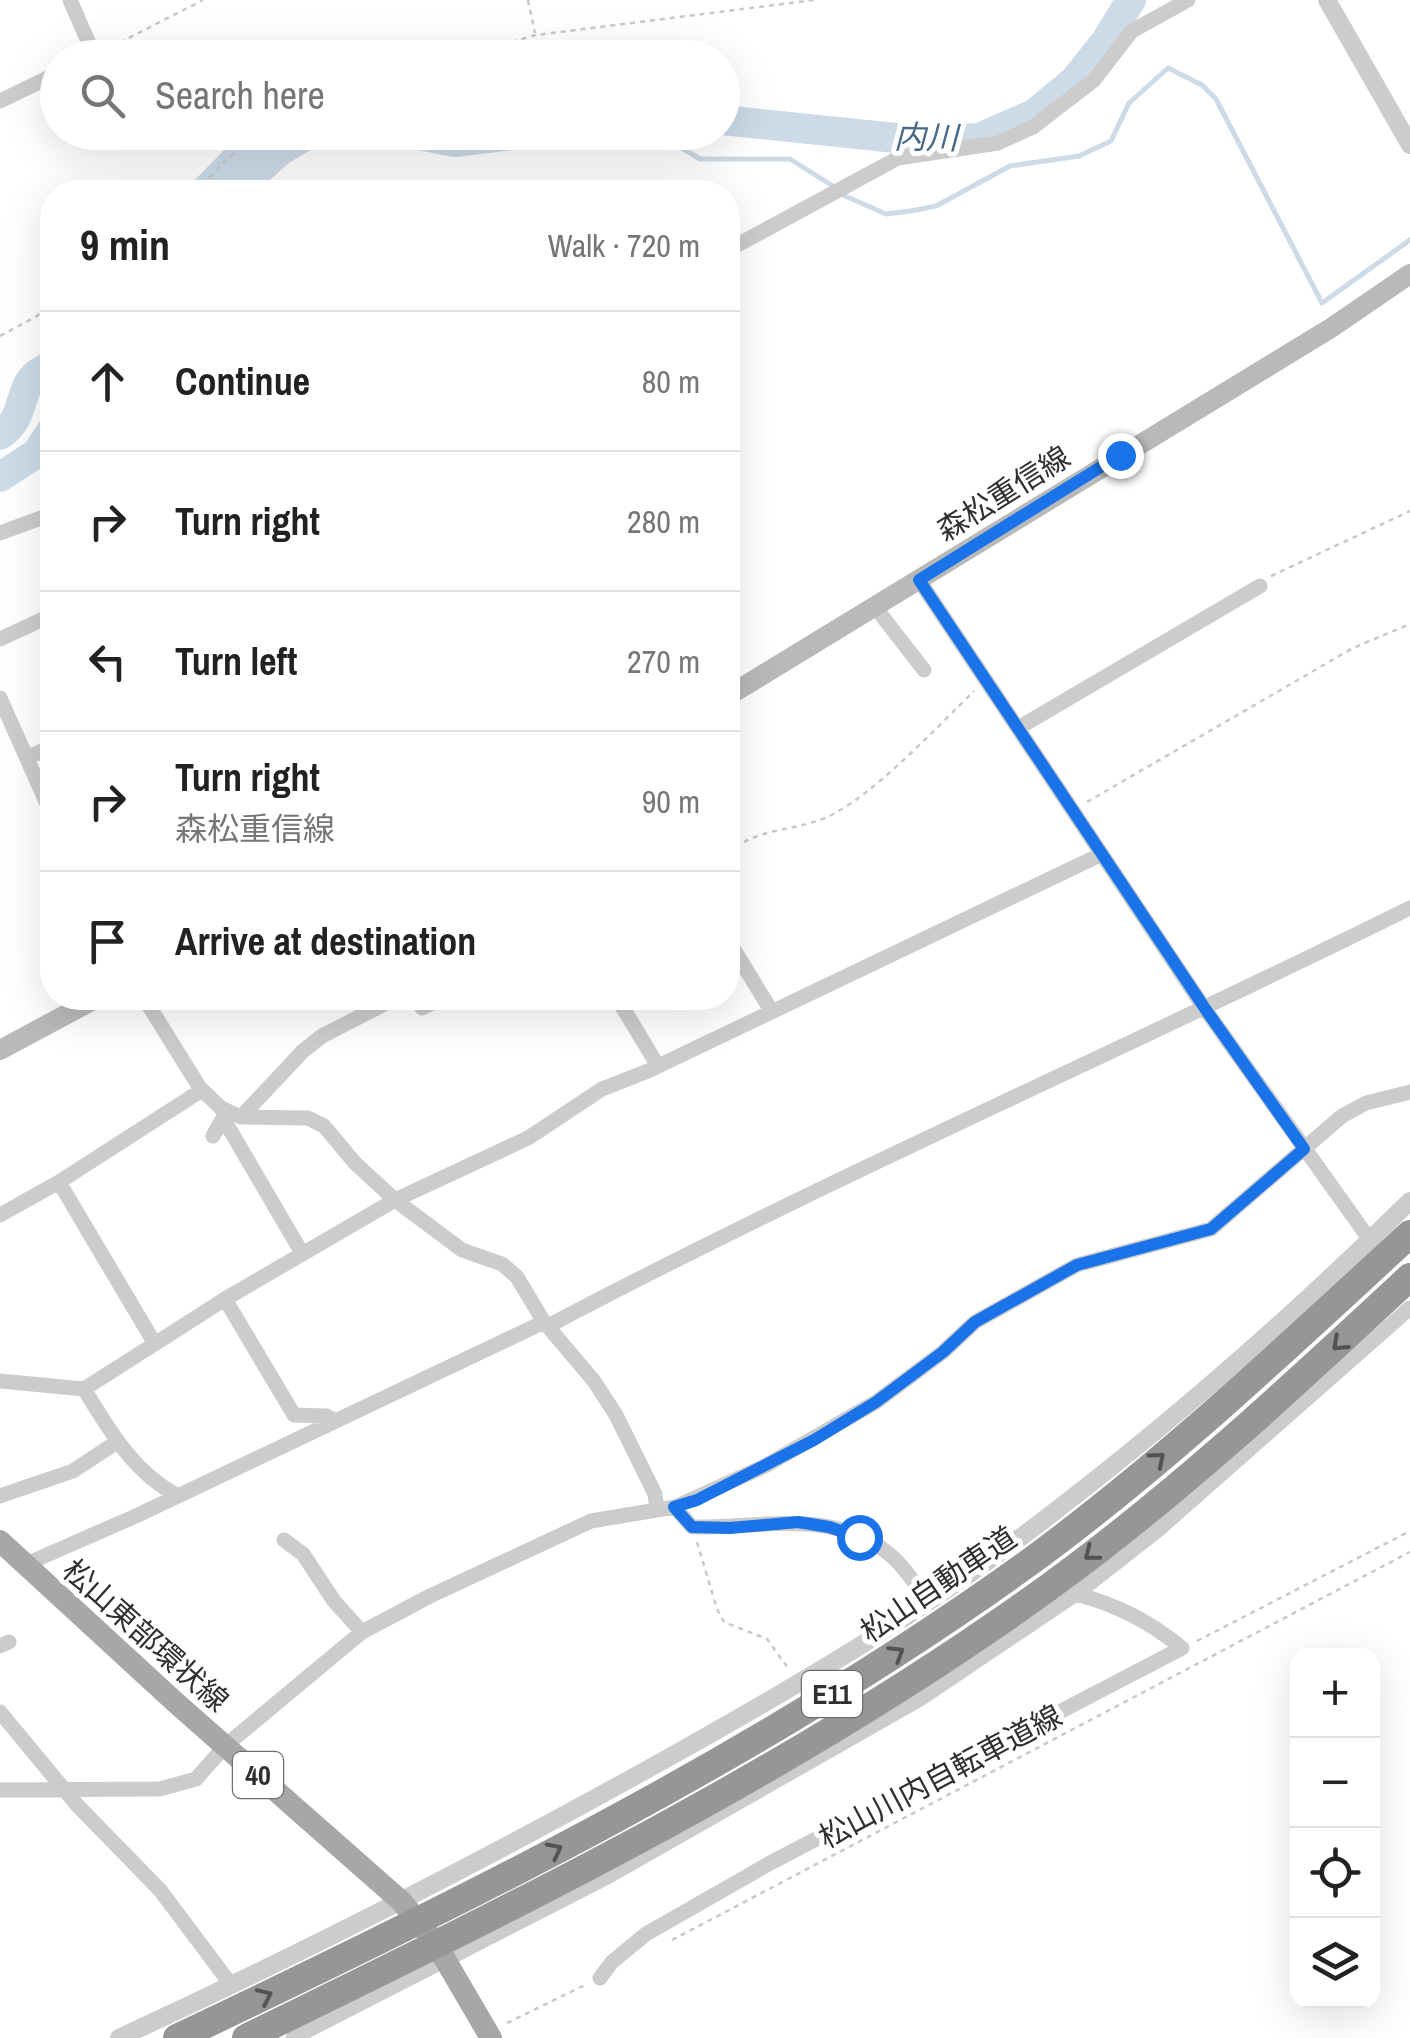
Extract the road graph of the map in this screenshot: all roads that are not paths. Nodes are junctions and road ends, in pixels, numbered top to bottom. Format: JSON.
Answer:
{"nodes":[{"id":1,"x":70,"y":0,"type":"edge"},
{"id":2,"x":1188,"y":0,"type":"edge"},
{"id":3,"x":1327,"y":0,"type":"edge"},
{"id":4,"x":86,"y":40,"type":"edge"},
{"id":5,"x":40,"y":82,"type":"edge"},
{"id":6,"x":0,"y":102,"type":"edge"},
{"id":7,"x":1410,"y":145,"type":"edge"},
{"id":8,"x":740,"y":244,"type":"edge"},
{"id":9,"x":1410,"y":274,"type":"edge"},
{"id":10,"x":40,"y":518,"type":"edge"},
{"id":11,"x":0,"y":533,"type":"edge"},
{"id":12,"x":919,"y":580,"type":"junction"},
{"id":13,"x":1260,"y":586,"type":"road end"},
{"id":14,"x":875,"y":607,"type":"junction"},
{"id":15,"x":40,"y":621,"type":"edge"},
{"id":16,"x":0,"y":639,"type":"edge"},
{"id":17,"x":924,"y":670,"type":"dead end"},
{"id":18,"x":740,"y":689,"type":"edge"},
{"id":19,"x":0,"y":698,"type":"edge"},
{"id":20,"x":6,"y":726,"type":"edge"},
{"id":21,"x":1018,"y":728,"type":"junction"},
{"id":22,"x":40,"y":752,"type":"edge"},
{"id":23,"x":28,"y":757,"type":"junction"},
{"id":24,"x":40,"y":786,"type":"edge"},
{"id":25,"x":1102,"y":854,"type":"junction"},
{"id":26,"x":1410,"y":908,"type":"edge"},
{"id":27,"x":740,"y":960,"type":"edge"},
{"id":28,"x":75,"y":1010,"type":"edge"},
{"id":29,"x":152,"y":1010,"type":"edge"},
{"id":30,"x":373,"y":1010,"type":"edge"},
{"id":31,"x":624,"y":1010,"type":"edge"},
{"id":32,"x":1206,"y":1010,"type":"junction"},
{"id":33,"x":772,"y":1012,"type":"junction"},
{"id":34,"x":0,"y":1050,"type":"edge"},
{"id":35,"x":658,"y":1066,"type":"junction"},
{"id":36,"x":202,"y":1090,"type":"junction"},
{"id":37,"x":1410,"y":1092,"type":"edge"},
{"id":38,"x":230,"y":1115,"type":"junction"},
{"id":39,"x":212,"y":1136,"type":"dead end"},
{"id":40,"x":1304,"y":1149,"type":"junction"},
{"id":41,"x":59,"y":1182,"type":"junction"},
{"id":42,"x":395,"y":1200,"type":"junction"},
{"id":43,"x":1410,"y":1200,"type":"edge"},
{"id":44,"x":0,"y":1215,"type":"edge"},
{"id":45,"x":1410,"y":1234,"type":"edge"},
{"id":46,"x":1370,"y":1240,"type":"junction"},
{"id":47,"x":302,"y":1253,"type":"junction"},
{"id":48,"x":1410,"y":1277,"type":"edge"},
{"id":49,"x":225,"y":1298,"type":"junction"},
{"id":50,"x":1410,"y":1308,"type":"edge"},
{"id":51,"x":546,"y":1324,"type":"junction"},
{"id":52,"x":154,"y":1344,"type":"junction"},
{"id":53,"x":0,"y":1380,"type":"edge"},
{"id":54,"x":84,"y":1389,"type":"junction"},
{"id":55,"x":335,"y":1421,"type":"junction"},
{"id":56,"x":118,"y":1442,"type":"junction"},
{"id":57,"x":0,"y":1496,"type":"edge"},
{"id":58,"x":178,"y":1496,"type":"junction"},
{"id":59,"x":674,"y":1507,"type":"junction"},
{"id":60,"x":657,"y":1510,"type":"junction"},
{"id":61,"x":284,"y":1540,"type":"dead end"},
{"id":62,"x":0,"y":1541,"type":"edge"},
{"id":63,"x":24,"y":1565,"type":"junction"},
{"id":64,"x":1076,"y":1594,"type":"junction"},
{"id":65,"x":928,"y":1602,"type":"junction"},
{"id":66,"x":362,"y":1632,"type":"junction"},
{"id":67,"x":0,"y":1712,"type":"edge"},
{"id":68,"x":225,"y":1746,"type":"junction"},
{"id":69,"x":64,"y":1788,"type":"junction"},
{"id":70,"x":0,"y":1790,"type":"edge"},
{"id":71,"x":402,"y":1902,"type":"junction"},
{"id":72,"x":446,"y":1962,"type":"junction"},
{"id":73,"x":600,"y":1978,"type":"road end"},
{"id":74,"x":232,"y":1986,"type":"junction"},
{"id":75,"x":485,"y":2036,"type":"edge"},
{"id":76,"x":119,"y":2038,"type":"edge"},
{"id":77,"x":177,"y":2038,"type":"edge"},
{"id":78,"x":246,"y":2038,"type":"edge"},
{"id":79,"x":293,"y":2038,"type":"edge"}],
"edges":[{"from":1,"to":4,"type":"street"},
{"from":2,"to":8,"type":"street"},
{"from":3,"to":7,"type":"street"},
{"from":5,"to":6,"type":"street"},
{"from":9,"to":12,"type":"main road","name":"森松重信線"},
{"from":10,"to":11,"type":"street"},
{"from":12,"to":14,"type":"main road","name":"森松重信線"},
{"from":12,"to":21,"type":"street"},
{"from":13,"to":21,"type":"street"},
{"from":14,"to":17,"type":"street"},
{"from":14,"to":18,"type":"main road","name":"森松重信線"},
{"from":15,"to":16,"type":"street"},
{"from":19,"to":20,"type":"street"},
{"from":20,"to":23,"type":"street"},
{"from":21,"to":25,"type":"street"},
{"from":22,"to":23,"type":"street"},
{"from":23,"to":24,"type":"street"},
{"from":25,"to":32,"type":"street"},
{"from":25,"to":33,"type":"street"},
{"from":26,"to":32,"type":"street"},
{"from":27,"to":33,"type":"street"},
{"from":28,"to":34,"type":"main road"},
{"from":29,"to":36,"type":"street"},
{"from":30,"to":38,"type":"street"},
{"from":31,"to":35,"type":"street"},
{"from":32,"to":40,"type":"street"},
{"from":32,"to":51,"type":"street"},
{"from":33,"to":35,"type":"street"},
{"from":35,"to":42,"type":"street"},
{"from":36,"to":38,"type":"street"},
{"from":36,"to":41,"type":"street"},
{"from":37,"to":40,"type":"street"},
{"from":38,"to":39,"type":"street"},
{"from":38,"to":42,"type":"street"},
{"from":38,"to":47,"type":"street"},
{"from":40,"to":46,"type":"street"},
{"from":40,"to":59,"type":"street"},
{"from":41,"to":44,"type":"street"},
{"from":41,"to":52,"type":"street"},
{"from":42,"to":47,"type":"street"},
{"from":42,"to":51,"type":"street"},
{"from":43,"to":46,"type":"street"},
{"from":77,"to":45,"type":"highway","name":"松山自動車道","number":"E11","one_way":true,"bridge":true},
{"from":46,"to":65,"type":"street"},
{"from":47,"to":49,"type":"street"},
{"from":48,"to":78,"type":"highway","number":"E11","one_way":true,"bridge":true},
{"from":49,"to":52,"type":"street"},
{"from":49,"to":55,"type":"street"},
{"from":50,"to":64,"type":"street"},
{"from":51,"to":55,"type":"street"},
{"from":51,"to":60,"type":"street"},
{"from":52,"to":54,"type":"street"},
{"from":53,"to":54,"type":"street"},
{"from":54,"to":56,"type":"street"},
{"from":55,"to":58,"type":"street"},
{"from":56,"to":57,"type":"street"},
{"from":56,"to":58,"type":"street"},
{"from":58,"to":63,"type":"street"},
{"from":59,"to":60,"type":"street"},
{"from":59,"to":65,"type":"street"},
{"from":60,"to":66,"type":"street"},
{"from":61,"to":66,"type":"street"},
{"from":62,"to":63,"type":"main road","name":"松山東部環状線","number":"40"},
{"from":63,"to":68,"type":"main road","name":"松山東部環状線","number":"40"},
{"from":64,"to":72,"type":"street"},
{"from":64,"to":73,"type":"street"},
{"from":65,"to":71,"type":"street"},
{"from":66,"to":68,"type":"street"},
{"from":67,"to":69,"type":"street"},
{"from":68,"to":69,"type":"street"},
{"from":68,"to":71,"type":"main road","name":"松山東部環状線","number":"40"},
{"from":69,"to":70,"type":"street"},
{"from":69,"to":74,"type":"street"},
{"from":71,"to":72,"type":"main road","name":"松山東部環状線","number":"40"},
{"from":71,"to":74,"type":"street"},
{"from":72,"to":75,"type":"main road","name":"松山東部環状線","number":"40"},
{"from":72,"to":79,"type":"street"},
{"from":74,"to":76,"type":"street"}]}
